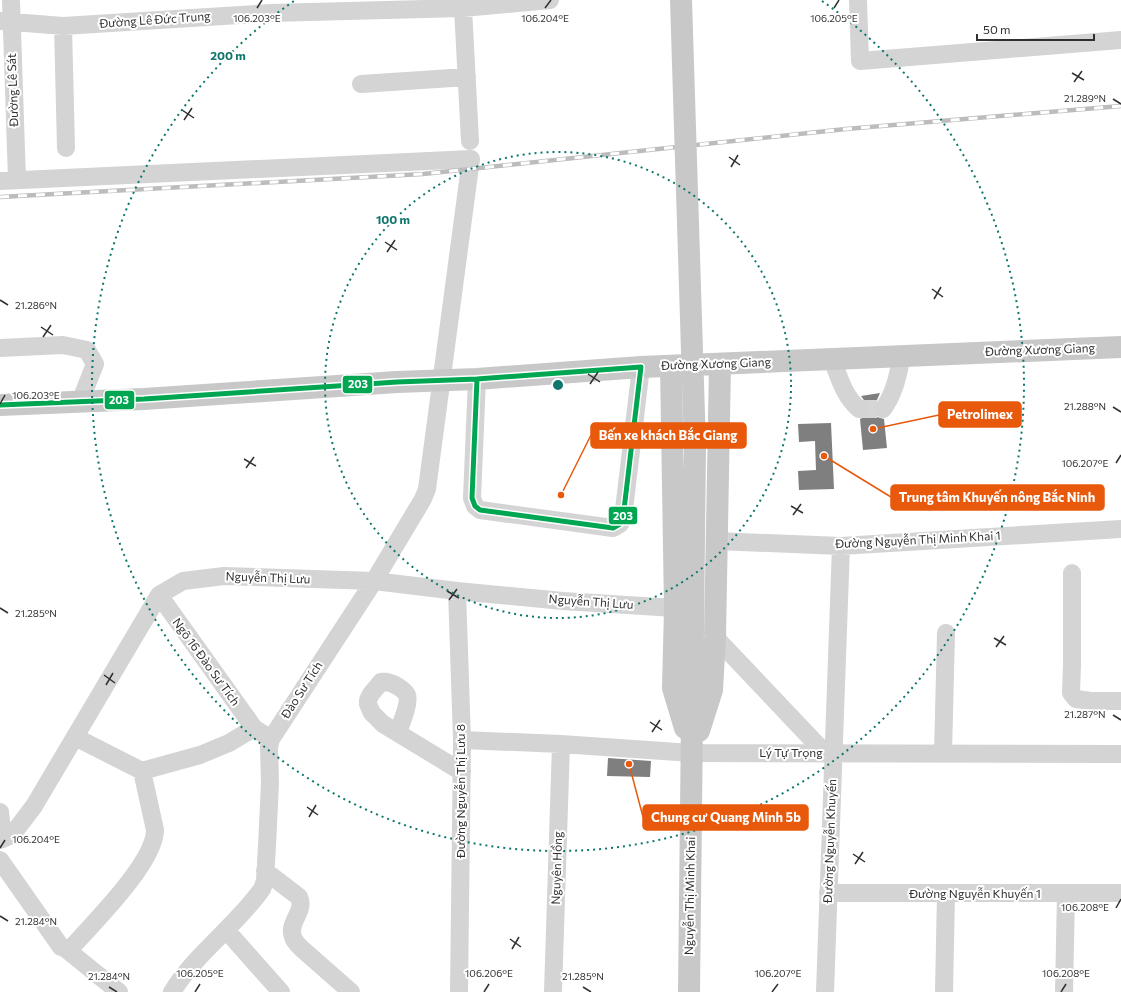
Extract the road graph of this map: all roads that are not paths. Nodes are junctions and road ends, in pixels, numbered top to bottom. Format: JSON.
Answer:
{"nodes":[{"id":1,"x":11,"y":0,"type":"edge"},
{"id":2,"x":540,"y":0,"type":"edge"},
{"id":3,"x":550,"y":0,"type":"edge"},
{"id":4,"x":681,"y":0,"type":"edge"},
{"id":5,"x":858,"y":0,"type":"edge"},
{"id":6,"x":271,"y":6,"type":"edge"},
{"id":7,"x":463,"y":8,"type":"junction"},
{"id":8,"x":5,"y":22,"type":"edge"},
{"id":9,"x":63,"y":26,"type":"junction"},
{"id":10,"x":1121,"y":40,"type":"edge"},
{"id":11,"x":467,"y":77,"type":"junction"},
{"id":12,"x":361,"y":84,"type":"dead end"},
{"id":13,"x":470,"y":141,"type":"dead end"},
{"id":14,"x":66,"y":148,"type":"dead end"},
{"id":15,"x":8,"y":180,"type":"edge"},
{"id":16,"x":1121,"y":347,"type":"edge"},
{"id":17,"x":0,"y":348,"type":"edge"},
{"id":18,"x":902,"y":356,"type":"junction"},
{"id":19,"x":832,"y":359,"type":"junction"},
{"id":20,"x":720,"y":364,"type":"junction"},
{"id":21,"x":671,"y":366,"type":"junction"},
{"id":22,"x":641,"y":367,"type":"junction"},
{"id":23,"x":477,"y":378,"type":"junction"},
{"id":24,"x":442,"y":380,"type":"junction"},
{"id":25,"x":80,"y":402,"type":"junction"},
{"id":26,"x":0,"y":405,"type":"edge"},
{"id":27,"x":859,"y":409,"type":"dead end"},
{"id":28,"x":883,"y":409,"type":"dead end"},
{"id":29,"x":1121,"y":529,"type":"edge"},
{"id":30,"x":716,"y":541,"type":"junction"},
{"id":31,"x":841,"y":546,"type":"junction"},
{"id":32,"x":1072,"y":573,"type":"dead end"},
{"id":33,"x":374,"y":581,"type":"junction"},
{"id":34,"x":457,"y":591,"type":"junction"},
{"id":35,"x":158,"y":595,"type":"junction"},
{"id":36,"x":675,"y":608,"type":"junction"},
{"id":37,"x":946,"y":633,"type":"dead end"},
{"id":38,"x":715,"y":637,"type":"junction"},
{"id":39,"x":1121,"y":701,"type":"edge"},
{"id":40,"x":254,"y":728,"type":"junction"},
{"id":41,"x":398,"y":732,"type":"dead end"},
{"id":42,"x":75,"y":737,"type":"junction"},
{"id":43,"x":271,"y":739,"type":"junction"},
{"id":44,"x":462,"y":740,"type":"junction"},
{"id":45,"x":561,"y":744,"type":"junction"},
{"id":46,"x":692,"y":753,"type":"junction"},
{"id":47,"x":829,"y":754,"type":"junction"},
{"id":48,"x":944,"y":754,"type":"junction"},
{"id":49,"x":1121,"y":754,"type":"edge"},
{"id":50,"x":142,"y":771,"type":"junction"},
{"id":51,"x":462,"y":772,"type":"junction"},
{"id":52,"x":0,"y":812,"type":"edge"},
{"id":53,"x":1,"y":839,"type":"edge"},
{"id":54,"x":0,"y":860,"type":"edge"},
{"id":55,"x":265,"y":871,"type":"junction"},
{"id":56,"x":828,"y":893,"type":"junction"},
{"id":57,"x":1121,"y":893,"type":"edge"},
{"id":58,"x":946,"y":894,"type":"junction"},
{"id":59,"x":1066,"y":894,"type":"junction"},
{"id":60,"x":226,"y":930,"type":"junction"},
{"id":61,"x":66,"y":949,"type":"junction"},
{"id":62,"x":119,"y":992,"type":"edge"},
{"id":63,"x":172,"y":992,"type":"edge"},
{"id":64,"x":281,"y":992,"type":"edge"},
{"id":65,"x":351,"y":992,"type":"edge"},
{"id":66,"x":460,"y":992,"type":"edge"},
{"id":67,"x":553,"y":992,"type":"edge"},
{"id":68,"x":688,"y":992,"type":"edge"},
{"id":69,"x":825,"y":992,"type":"edge"},
{"id":70,"x":944,"y":992,"type":"edge"},
{"id":71,"x":1064,"y":992,"type":"edge"}],
"edges":[{"from":1,"to":8,"type":"street","name":"Đường Lê Sát"},
{"from":2,"to":3,"type":"street","name":"Đường Lê Đức Trung"},
{"from":2,"to":7,"type":"street","name":"Đường Lê Đức Trung"},
{"from":4,"to":46,"type":"main road","name":"Nguyễn Thị Minh Khai","bridge":true},
{"from":5,"to":10,"type":"street"},
{"from":6,"to":7,"type":"street","name":"Đường Lê Đức Trung"},
{"from":6,"to":9,"type":"street","name":"Đường Lê Đức Trung"},
{"from":7,"to":11,"type":"street"},
{"from":8,"to":9,"type":"street","name":"Đường Lê Đức Trung"},
{"from":8,"to":15,"type":"street","name":"Đường Lê Sát"},
{"from":9,"to":14,"type":"street"},
{"from":11,"to":12,"type":"street"},
{"from":11,"to":13,"type":"street"},
{"from":15,"to":24,"type":"street","name":"Đào Sư Tích"},
{"from":16,"to":18,"type":"main road","name":"Đường Xương Giang"},
{"from":17,"to":25,"type":"street"},
{"from":18,"to":19,"type":"main road","name":"Đường Xương Giang"},
{"from":18,"to":28,"type":"street"},
{"from":19,"to":20,"type":"main road","name":"Đường Xương Giang"},
{"from":19,"to":27,"type":"street"},
{"from":20,"to":21,"type":"main road","name":"Đường Xương Giang"},
{"from":20,"to":30,"type":"main road"},
{"from":21,"to":22,"type":"main road","name":"Đường Xương Giang"},
{"from":21,"to":36,"type":"main road"},
{"from":22,"to":23,"type":"main road","name":"Đường Xương Giang"},
{"from":22,"to":23,"type":"street"},
{"from":23,"to":24,"type":"main road","name":"Đường Xương Giang"},
{"from":24,"to":25,"type":"main road","name":"Đường Xương Giang"},
{"from":24,"to":33,"type":"street","name":"Đào Sư Tích"},
{"from":25,"to":26,"type":"main road","name":"Đường Xương Giang"},
{"from":29,"to":31,"type":"street","name":"Đường Nguyễn Thị Minh Khai 1"},
{"from":30,"to":31,"type":"street","name":"Đường Nguyễn Thị Minh Khai 1"},
{"from":30,"to":38,"type":"main road"},
{"from":31,"to":47,"type":"street","name":"Đường Nguyễn Khuyến"},
{"from":32,"to":39,"type":"street"},
{"from":33,"to":34,"type":"street","name":"Nguyễn Thị Lưu"},
{"from":33,"to":35,"type":"street","name":"Nguyễn Thị Lưu"},
{"from":33,"to":43,"type":"street","name":"Đào Sư Tích"},
{"from":34,"to":36,"type":"street","name":"Nguyễn Thị Lưu"},
{"from":34,"to":44,"type":"street","name":"Đường Nguyễn Thị Lưu 8"},
{"from":35,"to":40,"type":"street","name":"Ngõ 16 Đào Sư Tích"},
{"from":35,"to":42,"type":"street"},
{"from":36,"to":46,"type":"main road"},
{"from":37,"to":48,"type":"street"},
{"from":38,"to":46,"type":"main road"},
{"from":38,"to":47,"type":"street"},
{"from":40,"to":43,"type":"street"},
{"from":40,"to":50,"type":"street"},
{"from":41,"to":51,"type":"street"},
{"from":42,"to":50,"type":"street"},
{"from":42,"to":53,"type":"street"},
{"from":43,"to":55,"type":"street","name":"Đào Sư Tích"},
{"from":44,"to":45,"type":"street","name":"Lý Tự Trọng"},
{"from":44,"to":51,"type":"street","name":"Đường Nguyễn Thị Lưu 8"},
{"from":45,"to":46,"type":"street","name":"Lý Tự Trọng"},
{"from":45,"to":67,"type":"street","name":"Nguyên Hồng"},
{"from":46,"to":47,"type":"street","name":"Lý Tự Trọng"},
{"from":46,"to":68,"type":"main road","name":"Nguyễn Thị Minh Khai"},
{"from":47,"to":48,"type":"street","name":"Lý Tự Trọng"},
{"from":47,"to":56,"type":"street","name":"Đường Nguyễn Khuyến"},
{"from":48,"to":49,"type":"street","name":"Lý Tự Trọng"},
{"from":50,"to":61,"type":"street"},
{"from":51,"to":66,"type":"street","name":"Đường Nguyễn Thị Lưu 8"},
{"from":52,"to":53,"type":"street"},
{"from":54,"to":61,"type":"street"},
{"from":55,"to":60,"type":"street","name":"Đào Sư Tích"},
{"from":55,"to":65,"type":"street"},
{"from":56,"to":58,"type":"street","name":"Đường Nguyễn Khuyến 1"},
{"from":56,"to":69,"type":"street","name":"Đường Nguyễn Khuyến"},
{"from":57,"to":59,"type":"street","name":"Đường Nguyễn Khuyến 1"},
{"from":58,"to":59,"type":"street","name":"Đường Nguyễn Khuyến 1"},
{"from":58,"to":70,"type":"street"},
{"from":59,"to":71,"type":"street"},
{"from":60,"to":63,"type":"street","name":"Đào Sư Tích"},
{"from":60,"to":64,"type":"street"},
{"from":61,"to":62,"type":"street"}]}
